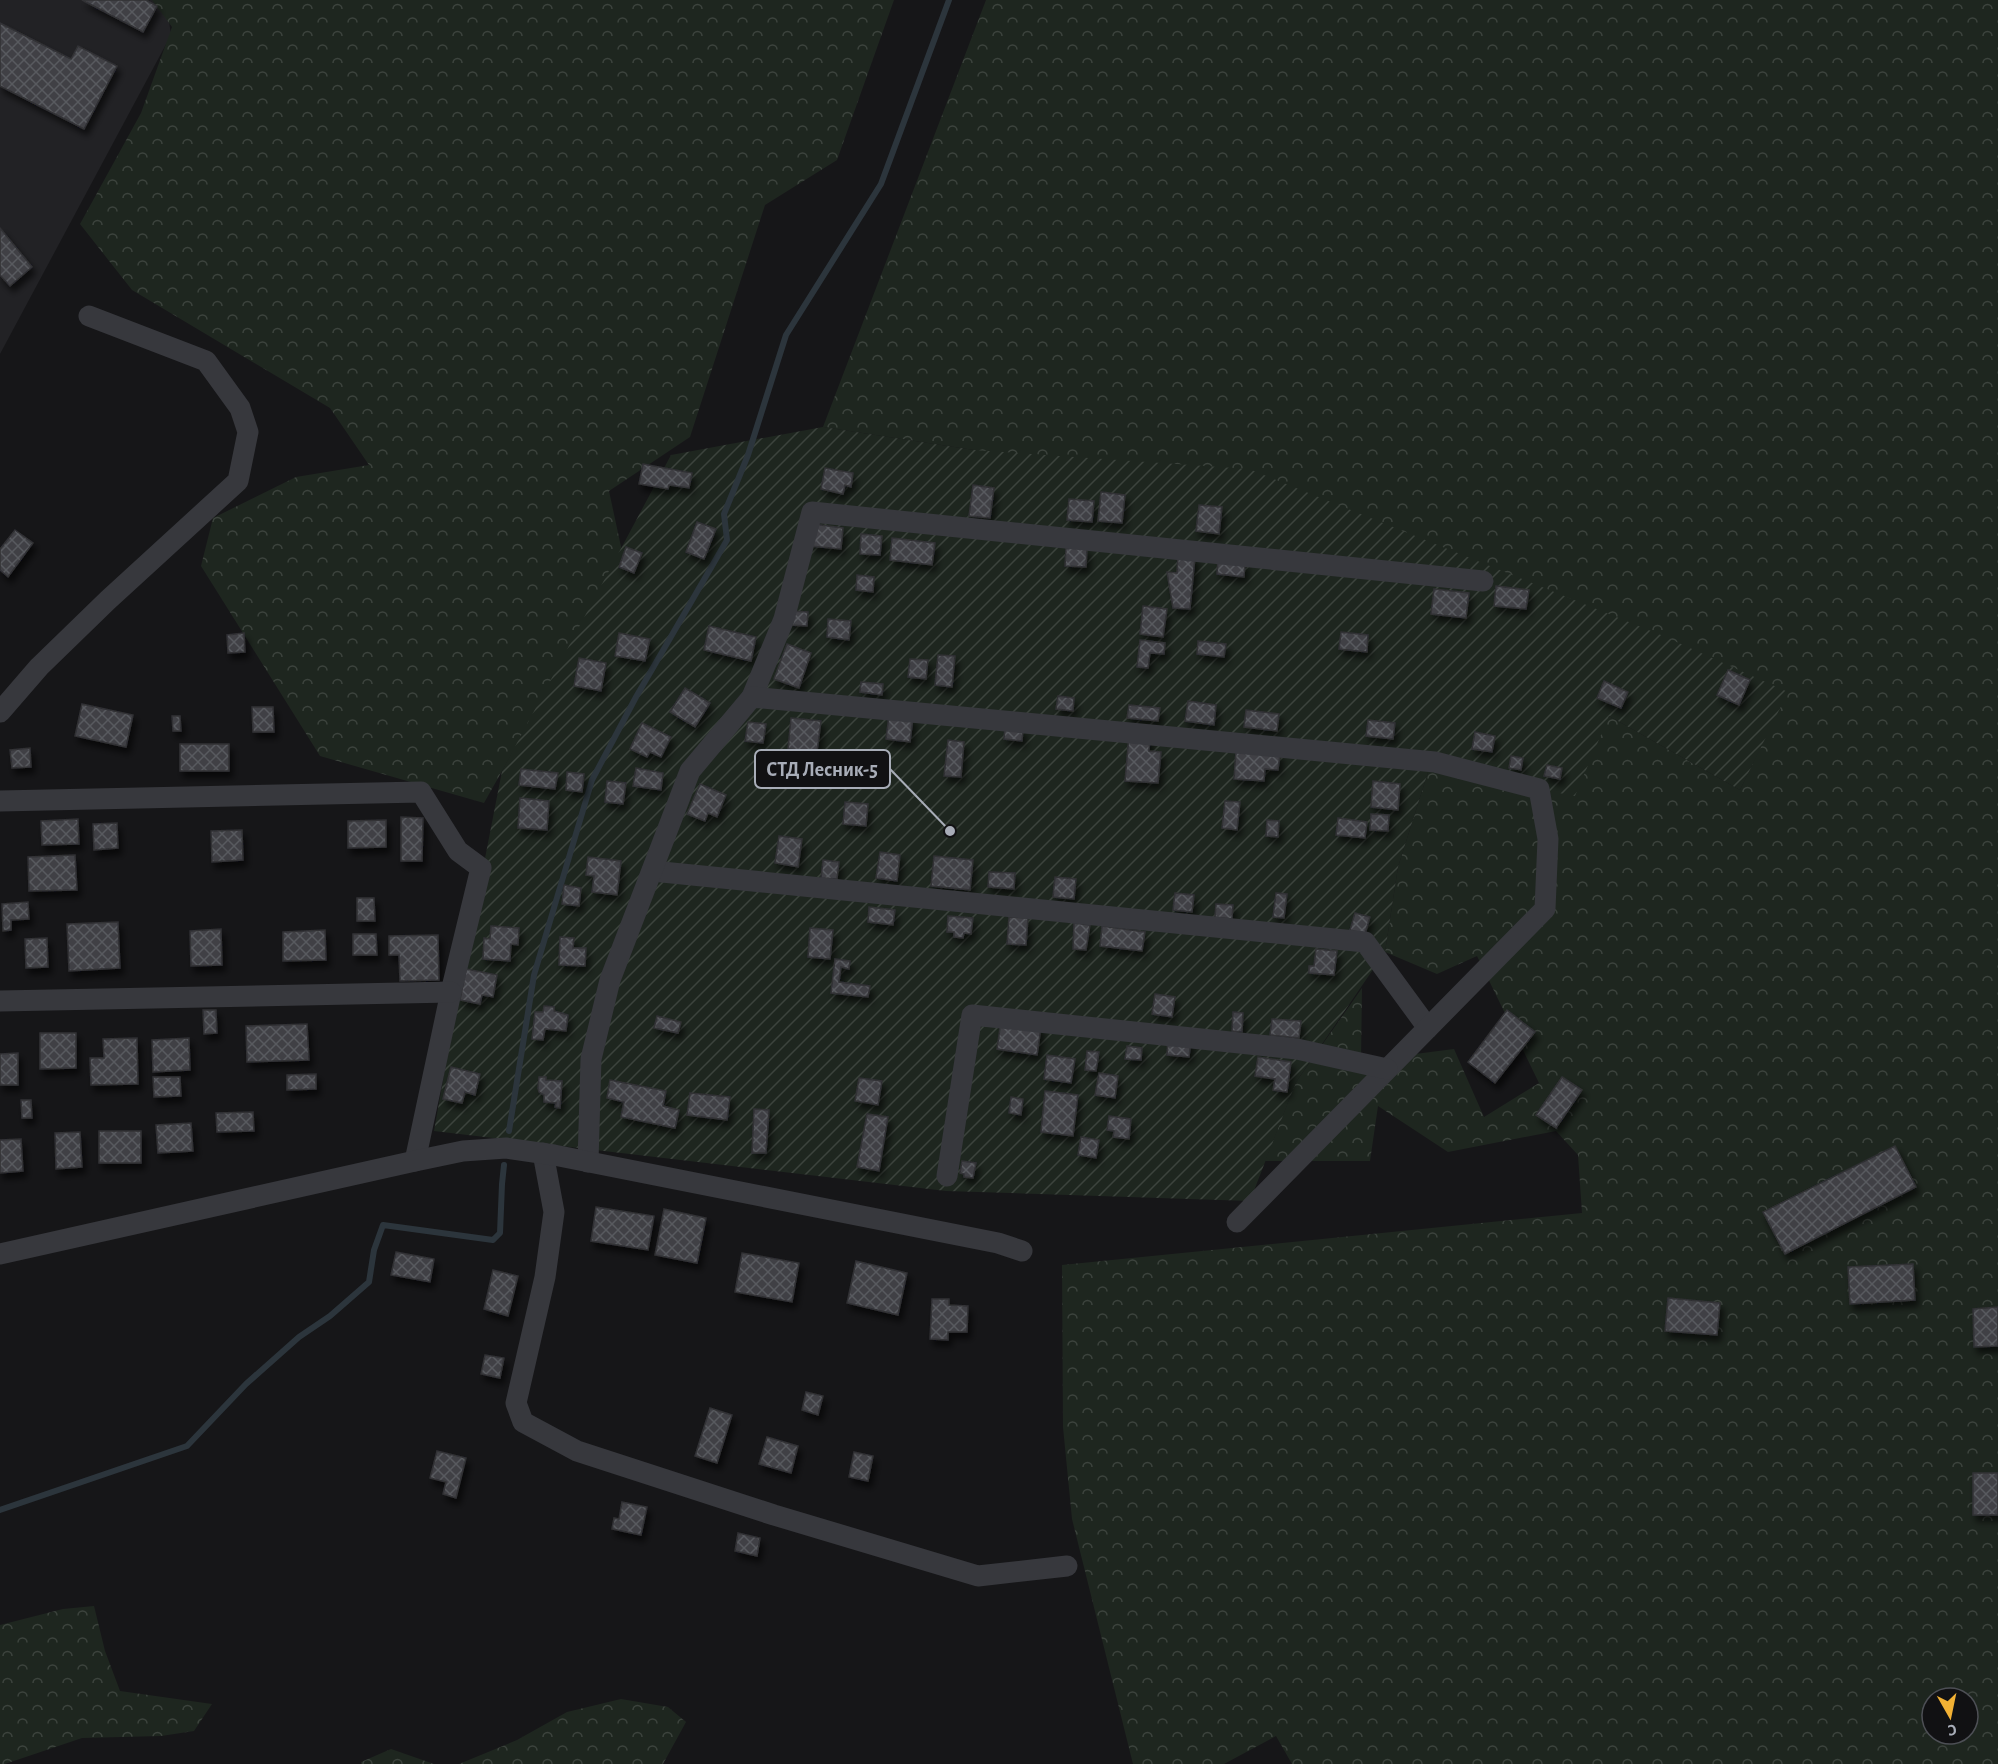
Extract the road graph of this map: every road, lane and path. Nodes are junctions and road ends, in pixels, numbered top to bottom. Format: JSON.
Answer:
{"nodes":[{"id":1,"x":89,"y":316,"type":"dead end"},
{"id":2,"x":1483,"y":581,"type":"dead end"},
{"id":3,"x":752,"y":697,"type":"junction"},
{"id":4,"x":0,"y":712,"type":"edge"},
{"id":5,"x":0,"y":801,"type":"edge"},
{"id":6,"x":652,"y":871,"type":"junction"},
{"id":7,"x":451,"y":992,"type":"junction"},
{"id":8,"x":0,"y":1001,"type":"edge"},
{"id":9,"x":1428,"y":1028,"type":"junction"},
{"id":10,"x":1387,"y":1069,"type":"junction"},
{"id":11,"x":543,"y":1153,"type":"junction"},
{"id":12,"x":414,"y":1161,"type":"junction"},
{"id":13,"x":588,"y":1162,"type":"junction"},
{"id":14,"x":947,"y":1176,"type":"dead end"},
{"id":15,"x":1237,"y":1222,"type":"dead end"},
{"id":16,"x":1022,"y":1251,"type":"dead end"},
{"id":17,"x":0,"y":1254,"type":"edge"},
{"id":18,"x":1067,"y":1566,"type":"dead end"}],
"edges":[{"from":1,"to":4,"type":"street"},
{"from":2,"to":3,"type":"street"},
{"from":3,"to":6,"type":"street"},
{"from":3,"to":9,"type":"street"},
{"from":5,"to":7,"type":"street"},
{"from":6,"to":9,"type":"street"},
{"from":6,"to":13,"type":"street"},
{"from":7,"to":8,"type":"street"},
{"from":7,"to":12,"type":"street"},
{"from":9,"to":10,"type":"street"},
{"from":10,"to":14,"type":"street"},
{"from":10,"to":15,"type":"street"},
{"from":11,"to":12,"type":"street"},
{"from":11,"to":13,"type":"street"},
{"from":11,"to":18,"type":"street"},
{"from":12,"to":17,"type":"street"},
{"from":13,"to":16,"type":"street"}]}
